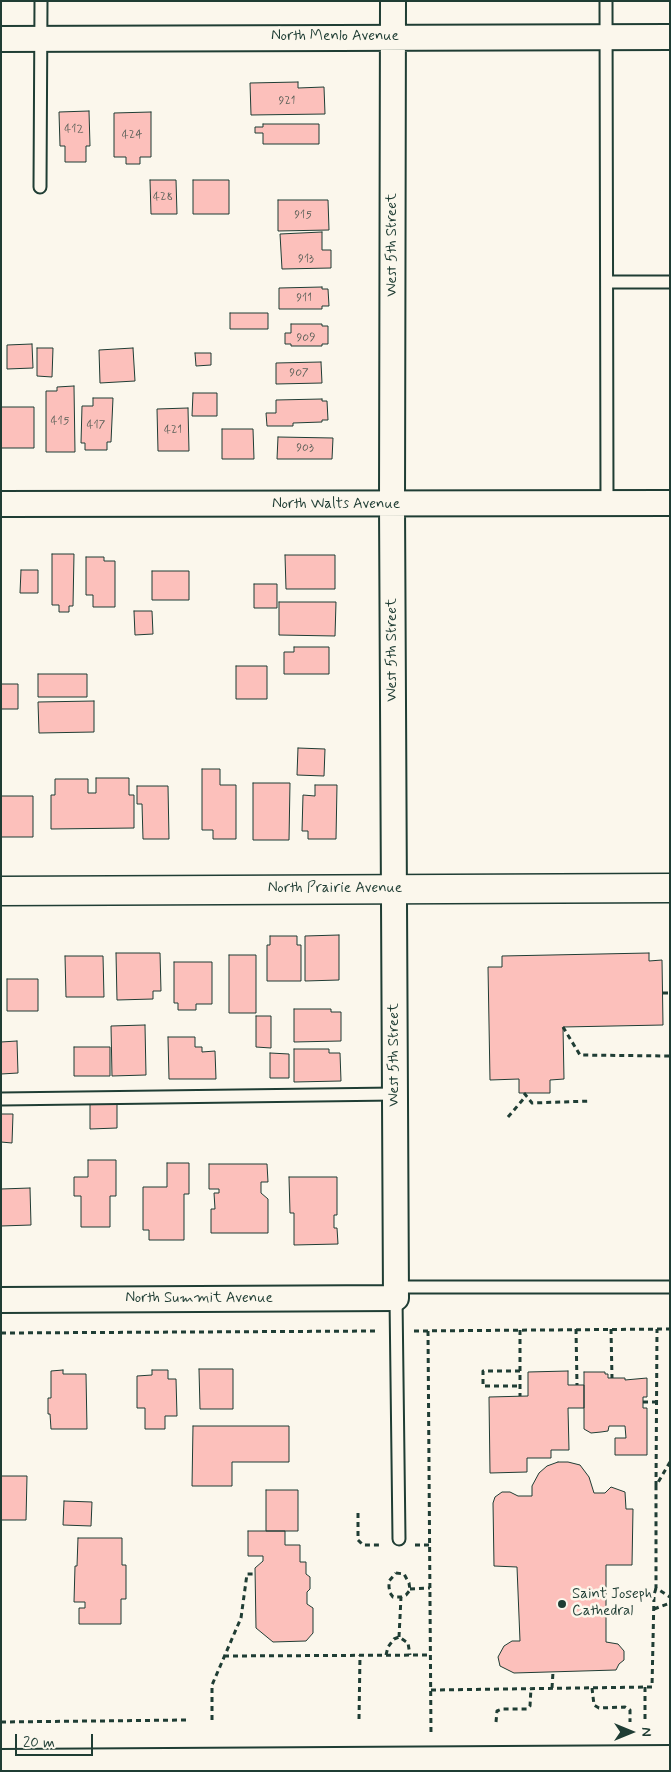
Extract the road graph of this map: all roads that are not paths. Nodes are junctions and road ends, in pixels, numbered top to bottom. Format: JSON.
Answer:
{"nodes":[{"id":1,"x":41,"y":1,"type":"edge"},
{"id":2,"x":393,"y":1,"type":"edge"},
{"id":3,"x":606,"y":1,"type":"edge"},
{"id":4,"x":393,"y":37,"type":"junction"},
{"id":5,"x":607,"y":37,"type":"junction"},
{"id":6,"x":670,"y":37,"type":"edge"},
{"id":7,"x":1,"y":39,"type":"edge"},
{"id":8,"x":41,"y":39,"type":"junction"},
{"id":9,"x":40,"y":187,"type":"dead end"},
{"id":10,"x":608,"y":282,"type":"junction"},
{"id":11,"x":670,"y":282,"type":"edge"},
{"id":12,"x":670,"y":503,"type":"edge"},
{"id":13,"x":1,"y":504,"type":"edge"},
{"id":14,"x":607,"y":504,"type":"junction"},
{"id":15,"x":392,"y":505,"type":"junction"},
{"id":16,"x":670,"y":888,"type":"edge"},
{"id":17,"x":394,"y":889,"type":"junction"},
{"id":18,"x":1,"y":891,"type":"edge"},
{"id":19,"x":395,"y":1094,"type":"junction"},
{"id":20,"x":1,"y":1099,"type":"edge"},
{"id":21,"x":670,"y":1287,"type":"edge"},
{"id":22,"x":396,"y":1292,"type":"junction"},
{"id":23,"x":1,"y":1300,"type":"edge"},
{"id":24,"x":399,"y":1539,"type":"dead end"},
{"id":25,"x":670,"y":1758,"type":"edge"},
{"id":26,"x":1,"y":1762,"type":"edge"},
{"id":27,"x":399,"y":1765,"type":"edge"}],
"edges":[{"from":1,"to":8,"type":"lane"},
{"from":2,"to":4,"type":"street","name":"West 5th Street"},
{"from":3,"to":5,"type":"lane"},
{"from":4,"to":5,"type":"street","name":"North Menlo Avenue"},
{"from":4,"to":8,"type":"street","name":"North Menlo Avenue"},
{"from":4,"to":15,"type":"street","name":"West 5th Street"},
{"from":5,"to":6,"type":"street","name":"North Menlo Avenue"},
{"from":5,"to":10,"type":"lane"},
{"from":7,"to":8,"type":"street","name":"North Menlo Avenue"},
{"from":8,"to":9,"type":"lane"},
{"from":10,"to":11,"type":"lane"},
{"from":10,"to":14,"type":"lane"},
{"from":12,"to":14,"type":"street","name":"North Walts Avenue"},
{"from":13,"to":15,"type":"street","name":"North Walts Avenue"},
{"from":14,"to":15,"type":"street","name":"North Walts Avenue"},
{"from":15,"to":17,"type":"street","name":"West 5th Street"},
{"from":16,"to":17,"type":"street","name":"North Prairie Avenue"},
{"from":17,"to":18,"type":"street","name":"North Prairie Avenue"},
{"from":17,"to":19,"type":"street","name":"West 5th Street"},
{"from":19,"to":20,"type":"lane"},
{"from":19,"to":22,"type":"street","name":"West 5th Street"},
{"from":21,"to":22,"type":"lane"},
{"from":22,"to":23,"type":"street","name":"North Summit Avenue"},
{"from":22,"to":24,"type":"lane"},
{"from":25,"to":27,"type":"street"},
{"from":26,"to":27,"type":"street"}]}
